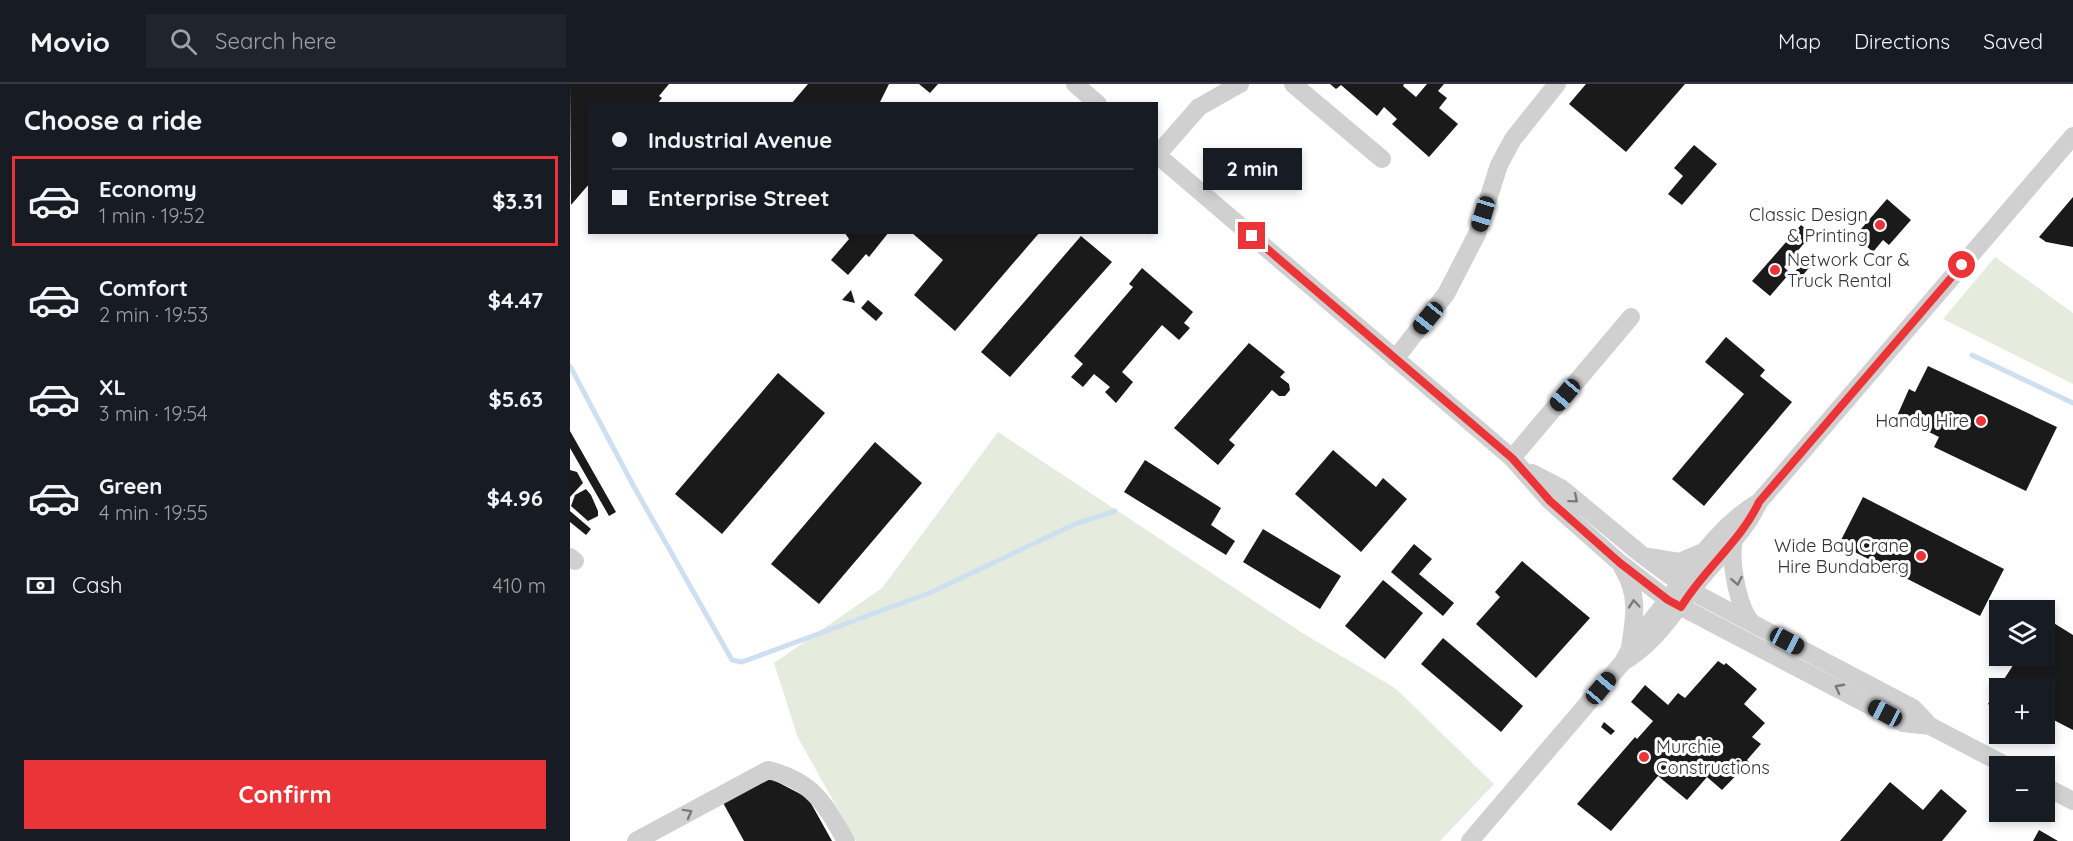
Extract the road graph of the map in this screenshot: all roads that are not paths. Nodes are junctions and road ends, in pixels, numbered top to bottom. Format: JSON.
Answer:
{"nodes":[{"id":1,"x":1075,"y":84,"type":"edge"},
{"id":2,"x":1240,"y":84,"type":"edge"},
{"id":3,"x":1293,"y":84,"type":"edge"},
{"id":4,"x":1557,"y":84,"type":"edge"},
{"id":5,"x":1096,"y":102,"type":"edge"},
{"id":6,"x":2073,"y":136,"type":"edge"},
{"id":7,"x":1158,"y":153,"type":"edge"},
{"id":8,"x":1158,"y":155,"type":"edge"},
{"id":9,"x":1382,"y":159,"type":"dead end"},
{"id":10,"x":1631,"y":317,"type":"dead end"},
{"id":11,"x":1395,"y":358,"type":"junction"},
{"id":12,"x":1518,"y":463,"type":"junction"},
{"id":13,"x":1759,"y":502,"type":"junction"},
{"id":14,"x":1735,"y":537,"type":"junction"},
{"id":15,"x":1709,"y":549,"type":"junction"},
{"id":16,"x":1642,"y":555,"type":"junction"},
{"id":17,"x":1620,"y":563,"type":"junction"},
{"id":18,"x":1685,"y":587,"type":"junction"},
{"id":19,"x":1675,"y":604,"type":"junction"},
{"id":20,"x":1752,"y":623,"type":"junction"},
{"id":21,"x":1626,"y":655,"type":"junction"},
{"id":22,"x":1930,"y":726,"type":"junction"},
{"id":23,"x":1989,"y":757,"type":"edge"},
{"id":24,"x":2055,"y":792,"type":"edge"},
{"id":25,"x":2073,"y":801,"type":"edge"},
{"id":26,"x":636,"y":841,"type":"edge"},
{"id":27,"x":846,"y":841,"type":"edge"},
{"id":28,"x":1470,"y":841,"type":"edge"}],
"edges":[{"from":1,"to":5,"type":"street"},
{"from":2,"to":7,"type":"street"},
{"from":3,"to":9,"type":"street"},
{"from":4,"to":11,"type":"street"},
{"from":6,"to":13,"type":"street"},
{"from":8,"to":11,"type":"street"},
{"from":10,"to":12,"type":"street"},
{"from":11,"to":12,"type":"street"},
{"from":12,"to":16,"type":"street","one_way":true},
{"from":12,"to":17,"type":"street"},
{"from":13,"to":14,"type":"street"},
{"from":13,"to":15,"type":"street"},
{"from":14,"to":18,"type":"street"},
{"from":14,"to":20,"type":"street","one_way":true},
{"from":15,"to":16,"type":"street"},
{"from":15,"to":18,"type":"street"},
{"from":16,"to":18,"type":"street"},
{"from":17,"to":19,"type":"street"},
{"from":21,"to":17,"type":"street","one_way":true},
{"from":18,"to":19,"type":"street"},
{"from":18,"to":20,"type":"street"},
{"from":19,"to":21,"type":"street"},
{"from":22,"to":19,"type":"street","one_way":true},
{"from":20,"to":22,"type":"street"},
{"from":21,"to":28,"type":"street"},
{"from":22,"to":23,"type":"street"},
{"from":24,"to":25,"type":"street"},
{"from":26,"to":27,"type":"street","one_way":true}]}
